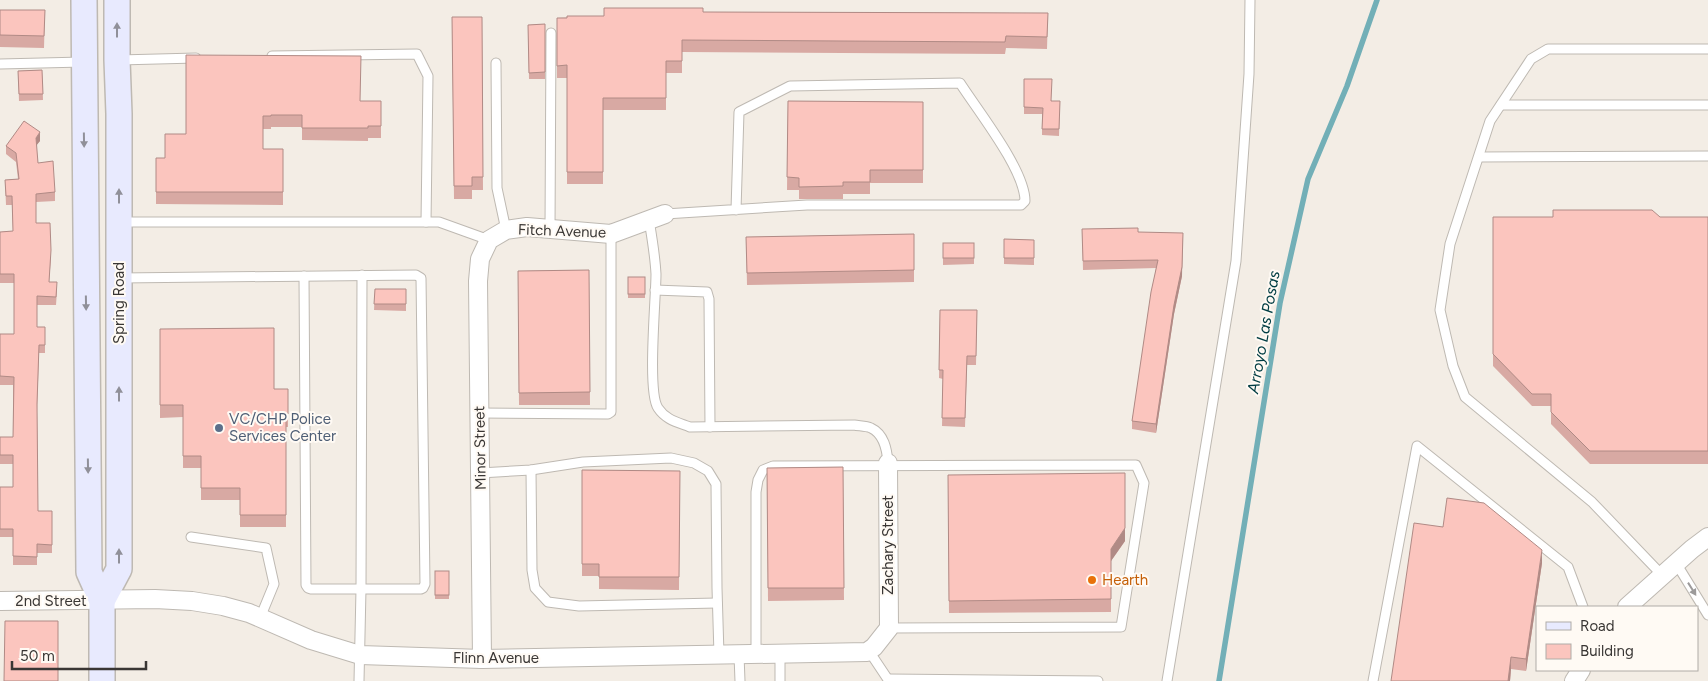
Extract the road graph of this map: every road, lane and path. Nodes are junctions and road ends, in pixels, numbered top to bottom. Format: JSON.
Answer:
{"nodes":[{"id":1,"x":84,"y":0,"type":"edge"},
{"id":2,"x":116,"y":0,"type":"edge"},
{"id":3,"x":1250,"y":0,"type":"edge"},
{"id":4,"x":551,"y":33,"type":"dead end"},
{"id":5,"x":1708,"y":49,"type":"edge"},
{"id":6,"x":262,"y":56,"type":"edge"},
{"id":7,"x":203,"y":58,"type":"edge"},
{"id":8,"x":116,"y":60,"type":"junction"},
{"id":9,"x":84,"y":62,"type":"junction"},
{"id":10,"x":496,"y":63,"type":"dead end"},
{"id":11,"x":0,"y":64,"type":"edge"},
{"id":12,"x":1708,"y":105,"type":"edge"},
{"id":13,"x":1501,"y":106,"type":"junction"},
{"id":14,"x":1708,"y":156,"type":"edge"},
{"id":15,"x":1478,"y":157,"type":"junction"},
{"id":16,"x":736,"y":210,"type":"junction"},
{"id":17,"x":657,"y":217,"type":"junction"},
{"id":18,"x":120,"y":222,"type":"junction"},
{"id":19,"x":426,"y":222,"type":"junction"},
{"id":20,"x":550,"y":229,"type":"junction"},
{"id":21,"x":506,"y":230,"type":"junction"},
{"id":22,"x":611,"y":234,"type":"junction"},
{"id":23,"x":489,"y":240,"type":"junction"},
{"id":24,"x":362,"y":275,"type":"junction"},
{"id":25,"x":304,"y":276,"type":"junction"},
{"id":26,"x":120,"y":278,"type":"junction"},
{"id":27,"x":655,"y":290,"type":"junction"},
{"id":28,"x":480,"y":413,"type":"junction"},
{"id":29,"x":710,"y":427,"type":"junction"},
{"id":30,"x":888,"y":464,"type":"junction"},
{"id":31,"x":532,"y":470,"type":"junction"},
{"id":32,"x":480,"y":473,"type":"junction"},
{"id":33,"x":1708,"y":536,"type":"edge"},
{"id":34,"x":191,"y":537,"type":"dead end"},
{"id":35,"x":1676,"y":563,"type":"junction"},
{"id":36,"x":1662,"y":575,"type":"junction"},
{"id":37,"x":361,"y":589,"type":"junction"},
{"id":38,"x":0,"y":601,"type":"edge"},
{"id":39,"x":102,"y":601,"type":"junction"},
{"id":40,"x":717,"y":603,"type":"junction"},
{"id":41,"x":1635,"y":604,"type":"edge"},
{"id":42,"x":1583,"y":606,"type":"edge"},
{"id":43,"x":1708,"y":615,"type":"edge"},
{"id":44,"x":260,"y":618,"type":"junction"},
{"id":45,"x":889,"y":628,"type":"junction"},
{"id":46,"x":869,"y":651,"type":"junction"},
{"id":47,"x":748,"y":654,"type":"junction"},
{"id":48,"x":780,"y":654,"type":"junction"},
{"id":49,"x":360,"y":655,"type":"junction"},
{"id":50,"x":719,"y":655,"type":"junction"},
{"id":51,"x":482,"y":659,"type":"junction"},
{"id":52,"x":889,"y":680,"type":"edge"},
{"id":53,"x":985,"y":680,"type":"edge"},
{"id":54,"x":102,"y":681,"type":"edge"},
{"id":55,"x":359,"y":681,"type":"edge"},
{"id":56,"x":740,"y":681,"type":"edge"},
{"id":57,"x":780,"y":681,"type":"edge"},
{"id":58,"x":1098,"y":681,"type":"edge"},
{"id":59,"x":1167,"y":681,"type":"edge"},
{"id":60,"x":1373,"y":681,"type":"edge"}],
"edges":[{"from":1,"to":9,"type":"main road","name":"Spring Road"},
{"from":8,"to":2,"type":"main road","name":"Spring Road","one_way":true},
{"from":3,"to":59,"type":"lane"},
{"from":4,"to":20,"type":"lane"},
{"from":5,"to":13,"type":"lane"},
{"from":6,"to":19,"type":"lane"},
{"from":7,"to":8,"type":"lane"},
{"from":18,"to":8,"type":"main road","name":"Spring Road","one_way":true},
{"from":9,"to":11,"type":"lane"},
{"from":9,"to":39,"type":"main road","name":"Spring Road","one_way":true},
{"from":10,"to":21,"type":"lane"},
{"from":12,"to":13,"type":"lane"},
{"from":13,"to":15,"type":"lane"},
{"from":14,"to":15,"type":"lane"},
{"from":15,"to":36,"type":"lane"},
{"from":16,"to":16,"type":"lane"},
{"from":16,"to":17,"type":"lane"},
{"from":17,"to":22,"type":"street","name":"Fitch Avenue"},
{"from":17,"to":27,"type":"lane"},
{"from":18,"to":19,"type":"lane"},
{"from":18,"to":26,"type":"main road","name":"Spring Road"},
{"from":19,"to":23,"type":"lane"},
{"from":20,"to":21,"type":"street","name":"Fitch Avenue"},
{"from":20,"to":22,"type":"street","name":"Fitch Avenue"},
{"from":21,"to":23,"type":"street","name":"Fitch Avenue"},
{"from":22,"to":28,"type":"lane"},
{"from":23,"to":28,"type":"street","name":"Minor Street"},
{"from":24,"to":25,"type":"lane"},
{"from":24,"to":37,"type":"lane"},
{"from":24,"to":37,"type":"lane"},
{"from":25,"to":26,"type":"lane"},
{"from":25,"to":37,"type":"lane"},
{"from":39,"to":26,"type":"main road","name":"Spring Road","one_way":true},
{"from":27,"to":29,"type":"lane"},
{"from":27,"to":29,"type":"lane"},
{"from":28,"to":32,"type":"street","name":"Minor Street"},
{"from":29,"to":30,"type":"lane"},
{"from":30,"to":45,"type":"street","name":"Zachary Street"},
{"from":30,"to":45,"type":"lane"},
{"from":30,"to":47,"type":"lane"},
{"from":31,"to":32,"type":"lane"},
{"from":31,"to":40,"type":"lane"},
{"from":31,"to":40,"type":"lane"},
{"from":32,"to":51,"type":"street","name":"Minor Street"},
{"from":33,"to":35,"type":"street"},
{"from":34,"to":44,"type":"lane"},
{"from":35,"to":36,"type":"street"},
{"from":35,"to":43,"type":"lane","one_way":true},
{"from":36,"to":41,"type":"street"},
{"from":37,"to":49,"type":"lane"},
{"from":38,"to":39,"type":"street","name":"2nd Street"},
{"from":39,"to":44,"type":"street","name":"Flinn Avenue"},
{"from":39,"to":54,"type":"main road","name":"Spring Road"},
{"from":40,"to":50,"type":"lane"},
{"from":42,"to":60,"type":"lane"},
{"from":44,"to":49,"type":"street","name":"Flinn Avenue"},
{"from":45,"to":46,"type":"street"},
{"from":46,"to":48,"type":"street","name":"Flinn Avenue"},
{"from":46,"to":52,"type":"lane"},
{"from":47,"to":48,"type":"street","name":"Flinn Avenue"},
{"from":47,"to":50,"type":"street","name":"Flinn Avenue"},
{"from":47,"to":56,"type":"lane"},
{"from":48,"to":57,"type":"lane"},
{"from":49,"to":51,"type":"street","name":"Flinn Avenue"},
{"from":49,"to":55,"type":"lane"},
{"from":50,"to":51,"type":"street","name":"Flinn Avenue"},
{"from":52,"to":53,"type":"lane"},
{"from":53,"to":58,"type":"lane"}]}
